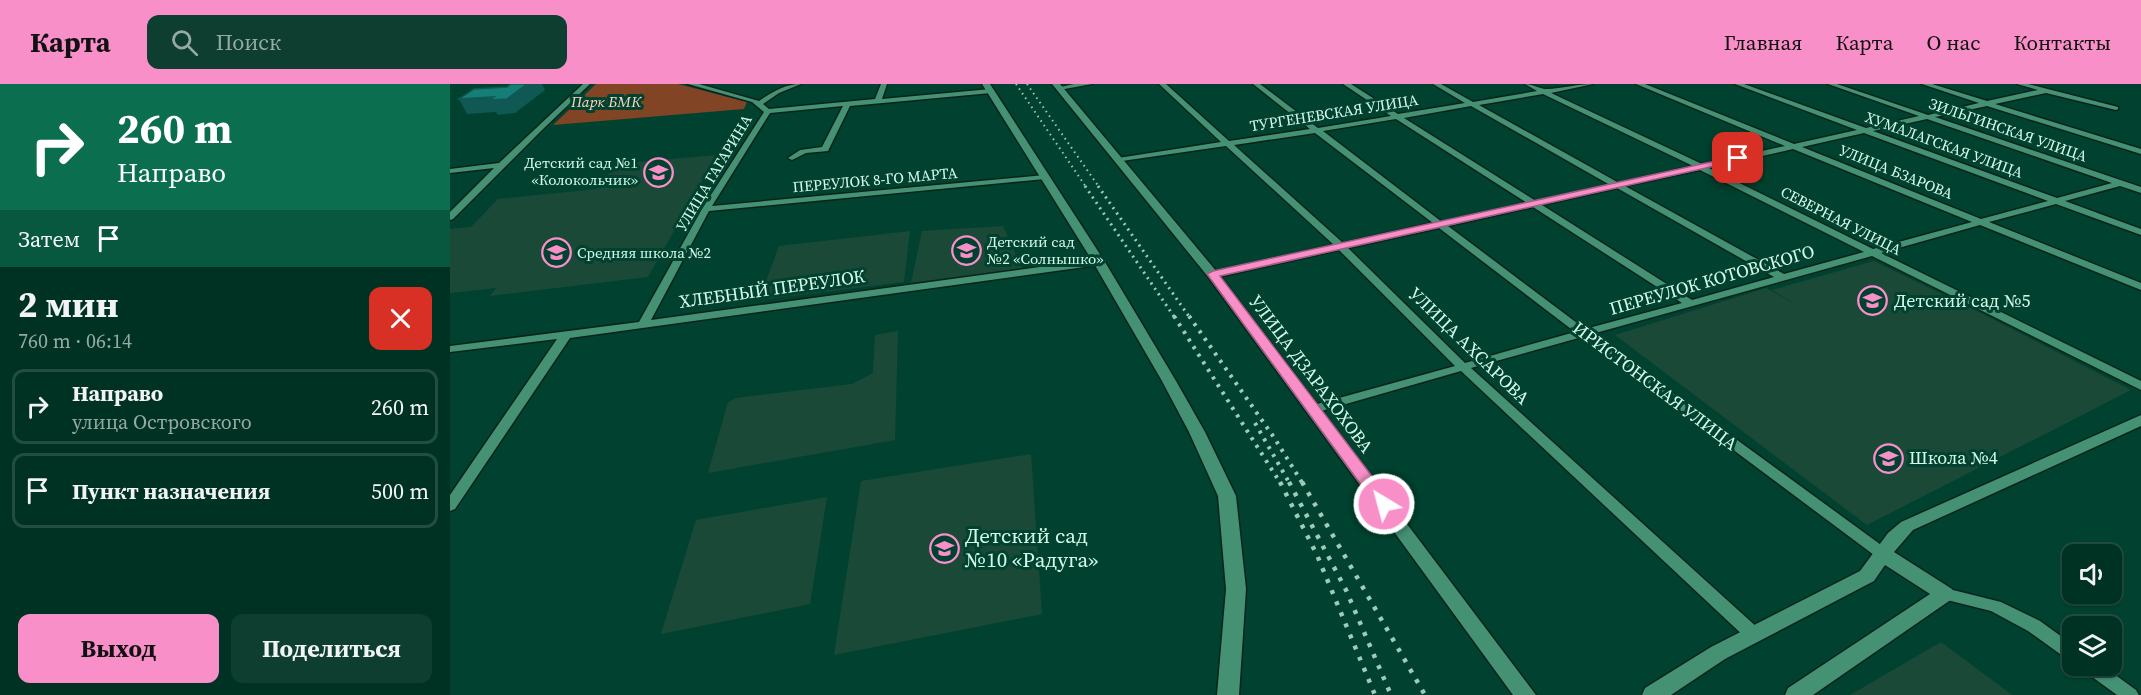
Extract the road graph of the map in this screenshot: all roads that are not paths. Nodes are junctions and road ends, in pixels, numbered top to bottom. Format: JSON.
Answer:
{"nodes":[{"id":1,"x":587,"y":84,"type":"edge"},
{"id":2,"x":691,"y":84,"type":"edge"},
{"id":3,"x":798,"y":84,"type":"edge"},
{"id":4,"x":884,"y":84,"type":"edge"},
{"id":5,"x":1089,"y":84,"type":"edge"},
{"id":6,"x":1162,"y":84,"type":"edge"},
{"id":7,"x":1256,"y":84,"type":"edge"},
{"id":8,"x":1346,"y":84,"type":"edge"},
{"id":9,"x":1436,"y":84,"type":"edge"},
{"id":10,"x":1528,"y":84,"type":"edge"},
{"id":11,"x":1590,"y":84,"type":"edge"},
{"id":12,"x":1639,"y":84,"type":"edge"},
{"id":13,"x":1738,"y":84,"type":"edge"},
{"id":14,"x":1831,"y":84,"type":"edge"},
{"id":15,"x":1925,"y":84,"type":"edge"},
{"id":16,"x":2020,"y":84,"type":"edge"},
{"id":17,"x":1057,"y":86,"type":"edge"},
{"id":18,"x":989,"y":88,"type":"edge"},
{"id":19,"x":2044,"y":91,"type":"junction"},
{"id":20,"x":1543,"y":92,"type":"junction"},
{"id":21,"x":878,"y":101,"type":"junction"},
{"id":22,"x":848,"y":103,"type":"junction"},
{"id":23,"x":759,"y":104,"type":"junction"},
{"id":24,"x":1471,"y":104,"type":"junction"},
{"id":25,"x":1987,"y":104,"type":"junction"},
{"id":26,"x":2116,"y":108,"type":"dead end"},
{"id":27,"x":768,"y":111,"type":"junction"},
{"id":28,"x":1398,"y":117,"type":"junction"},
{"id":29,"x":1927,"y":117,"type":"junction"},
{"id":30,"x":1318,"y":130,"type":"junction"},
{"id":31,"x":1865,"y":130,"type":"junction"},
{"id":32,"x":1228,"y":144,"type":"junction"},
{"id":33,"x":1795,"y":146,"type":"junction"},
{"id":34,"x":2141,"y":152,"type":"edge"},
{"id":35,"x":792,"y":158,"type":"dead end"},
{"id":36,"x":1118,"y":160,"type":"junction"},
{"id":37,"x":503,"y":165,"type":"junction"},
{"id":38,"x":1701,"y":167,"type":"junction"},
{"id":39,"x":450,"y":171,"type":"edge"},
{"id":40,"x":1045,"y":177,"type":"junction"},
{"id":41,"x":2120,"y":183,"type":"junction"},
{"id":42,"x":1617,"y":185,"type":"junction"},
{"id":43,"x":2141,"y":190,"type":"edge"},
{"id":44,"x":2055,"y":201,"type":"junction"},
{"id":45,"x":1534,"y":204,"type":"junction"},
{"id":46,"x":706,"y":208,"type":"junction"},
{"id":47,"x":450,"y":217,"type":"edge"},
{"id":48,"x":1981,"y":222,"type":"junction"},
{"id":49,"x":1442,"y":224,"type":"junction"},
{"id":50,"x":2141,"y":232,"type":"edge"},
{"id":51,"x":1340,"y":246,"type":"junction"},
{"id":52,"x":1870,"y":253,"type":"junction"},
{"id":53,"x":1099,"y":261,"type":"junction"},
{"id":54,"x":1213,"y":274,"type":"junction"},
{"id":55,"x":1782,"y":278,"type":"junction"},
{"id":56,"x":2141,"y":287,"type":"edge"},
{"id":57,"x":1690,"y":303,"type":"junction"},
{"id":58,"x":644,"y":323,"type":"junction"},
{"id":59,"x":1583,"y":333,"type":"junction"},
{"id":60,"x":566,"y":335,"type":"junction"},
{"id":61,"x":450,"y":349,"type":"edge"},
{"id":62,"x":1463,"y":367,"type":"junction"},
{"id":63,"x":2141,"y":386,"type":"edge"},
{"id":64,"x":1314,"y":409,"type":"junction"},
{"id":65,"x":2141,"y":420,"type":"edge"},
{"id":66,"x":450,"y":507,"type":"edge"},
{"id":67,"x":1883,"y":554,"type":"junction"},
{"id":68,"x":1945,"y":594,"type":"junction"},
{"id":69,"x":1753,"y":634,"type":"junction"},
{"id":70,"x":2062,"y":646,"type":"edge"},
{"id":71,"x":2104,"y":676,"type":"edge"},
{"id":72,"x":1228,"y":695,"type":"edge"},
{"id":73,"x":1525,"y":695,"type":"edge"},
{"id":74,"x":1653,"y":695,"type":"edge"},
{"id":75,"x":1796,"y":695,"type":"edge"},
{"id":76,"x":2130,"y":695,"type":"edge"}],
"edges":[{"from":1,"to":37,"type":"street"},
{"from":2,"to":23,"type":"street","name":"УЛИЦА ГАГАРИНА"},
{"from":3,"to":23,"type":"street"},
{"from":4,"to":21,"type":"street"},
{"from":5,"to":17,"type":"street"},
{"from":6,"to":32,"type":"street","name":"УЛИЦА АХСАРОВА"},
{"from":7,"to":30,"type":"street","name":"ИРИСТОНСКАЯ УЛИЦА"},
{"from":8,"to":28,"type":"street"},
{"from":9,"to":24,"type":"street"},
{"from":10,"to":20,"type":"street","name":"СЕВЕРНАЯ УЛИЦА"},
{"from":11,"to":20,"type":"street","name":"ТУРГЕНЕВСКАЯ УЛИЦА"},
{"from":12,"to":33,"type":"street","name":"УЛИЦА БЗАРОВА"},
{"from":13,"to":31,"type":"street","name":"ХУМАЛАГСКАЯ УЛИЦА"},
{"from":14,"to":29,"type":"street","name":"ЗИЛЬГИНСКАЯ УЛИЦА"},
{"from":15,"to":25,"type":"street"},
{"from":16,"to":19,"type":"street"},
{"from":17,"to":36,"type":"street","name":"УЛИЦА ДЗАРАХОХОВА"},
{"from":18,"to":21,"type":"street"},
{"from":18,"to":40,"type":"street"},
{"from":19,"to":25,"type":"street"},
{"from":19,"to":26,"type":"street"},
{"from":20,"to":24,"type":"street","name":"ТУРГЕНЕВСКАЯ УЛИЦА"},
{"from":20,"to":38,"type":"street","name":"СЕВЕРНАЯ УЛИЦА"},
{"from":21,"to":22,"type":"street"},
{"from":22,"to":27,"type":"street"},
{"from":22,"to":35,"type":"street"},
{"from":23,"to":27,"type":"street","name":"УЛИЦА ГАГАРИНА"},
{"from":24,"to":28,"type":"street","name":"ТУРГЕНЕВСКАЯ УЛИЦА"},
{"from":24,"to":42,"type":"street"},
{"from":25,"to":29,"type":"street"},
{"from":25,"to":34,"type":"street"},
{"from":27,"to":46,"type":"street","name":"УЛИЦА ГАГАРИНА"},
{"from":28,"to":30,"type":"street","name":"ТУРГЕНЕВСКАЯ УЛИЦА"},
{"from":28,"to":45,"type":"street"},
{"from":29,"to":31,"type":"street"},
{"from":29,"to":41,"type":"street","name":"ЗИЛЬГИНСКАЯ УЛИЦА"},
{"from":30,"to":32,"type":"street","name":"ТУРГЕНЕВСКАЯ УЛИЦА"},
{"from":30,"to":49,"type":"street","name":"ИРИСТОНСКАЯ УЛИЦА"},
{"from":31,"to":33,"type":"street"},
{"from":31,"to":44,"type":"street","name":"ХУМАЛАГСКАЯ УЛИЦА"},
{"from":32,"to":36,"type":"street","name":"ТУРГЕНЕВСКАЯ УЛИЦА"},
{"from":32,"to":51,"type":"street","name":"УЛИЦА АХСАРОВА"},
{"from":33,"to":38,"type":"street"},
{"from":33,"to":48,"type":"street","name":"УЛИЦА БЗАРОВА"},
{"from":36,"to":54,"type":"street","name":"УЛИЦА ДЗАРАХОХОВА"},
{"from":37,"to":39,"type":"street"},
{"from":37,"to":47,"type":"street"},
{"from":38,"to":42,"type":"street"},
{"from":38,"to":52,"type":"street","name":"СЕВЕРНАЯ УЛИЦА"},
{"from":40,"to":46,"type":"street","name":"ПЕРЕУЛОК 8-ГО МАРТА"},
{"from":40,"to":53,"type":"street"},
{"from":41,"to":43,"type":"street","name":"ЗИЛЬГИНСКАЯ УЛИЦА"},
{"from":41,"to":44,"type":"street","name":"ПЕРЕУЛОК КОТОВСКОГО"},
{"from":42,"to":45,"type":"street"},
{"from":42,"to":55,"type":"street"},
{"from":44,"to":48,"type":"street","name":"ПЕРЕУЛОК КОТОВСКОГО"},
{"from":44,"to":50,"type":"street","name":"ХУМАЛАГСКАЯ УЛИЦА"},
{"from":45,"to":49,"type":"street"},
{"from":45,"to":57,"type":"street"},
{"from":46,"to":58,"type":"street","name":"УЛИЦА ГАГАРИНА"},
{"from":48,"to":52,"type":"street","name":"ПЕРЕУЛОК КОТОВСКОГО"},
{"from":48,"to":56,"type":"street","name":"УЛИЦА БЗАРОВА"},
{"from":49,"to":51,"type":"street"},
{"from":49,"to":59,"type":"street","name":"ИРИСТОНСКАЯ УЛИЦА"},
{"from":51,"to":54,"type":"street"},
{"from":51,"to":62,"type":"street","name":"УЛИЦА АХСАРОВА"},
{"from":52,"to":55,"type":"street","name":"ПЕРЕУЛОК КОТОВСКОГО"},
{"from":52,"to":63,"type":"street","name":"СЕВЕРНАЯ УЛИЦА"},
{"from":53,"to":58,"type":"street","name":"ХЛЕБНЫЙ ПЕРЕУЛОК"},
{"from":53,"to":72,"type":"street"},
{"from":54,"to":64,"type":"street","name":"УЛИЦА ДЗАРАХОХОВА"},
{"from":55,"to":57,"type":"street","name":"ПЕРЕУЛОК КОТОВСКОГО"},
{"from":57,"to":59,"type":"street","name":"ПЕРЕУЛОК КОТОВСКОГО"},
{"from":58,"to":60,"type":"street","name":"ХЛЕБНЫЙ ПЕРЕУЛОК"},
{"from":59,"to":62,"type":"street","name":"ПЕРЕУЛОК КОТОВСКОГО"},
{"from":59,"to":67,"type":"street","name":"ИРИСТОНСКАЯ УЛИЦА"},
{"from":60,"to":61,"type":"street","name":"ХЛЕБНЫЙ ПЕРЕУЛОК"},
{"from":60,"to":66,"type":"street"},
{"from":62,"to":64,"type":"street","name":"ПЕРЕУЛОК КОТОВСКОГО"},
{"from":62,"to":69,"type":"street","name":"УЛИЦА АХСАРОВА"},
{"from":64,"to":73,"type":"street","name":"УЛИЦА ДЗАРАХОХОВА"},
{"from":65,"to":67,"type":"street"},
{"from":67,"to":68,"type":"street","name":"ИРИСТОНСКАЯ УЛИЦА"},
{"from":67,"to":69,"type":"street"},
{"from":68,"to":70,"type":"street","name":"ИРИСТОНСКАЯ УЛИЦА"},
{"from":68,"to":75,"type":"street"},
{"from":69,"to":74,"type":"street"},
{"from":71,"to":76,"type":"street"}]}
